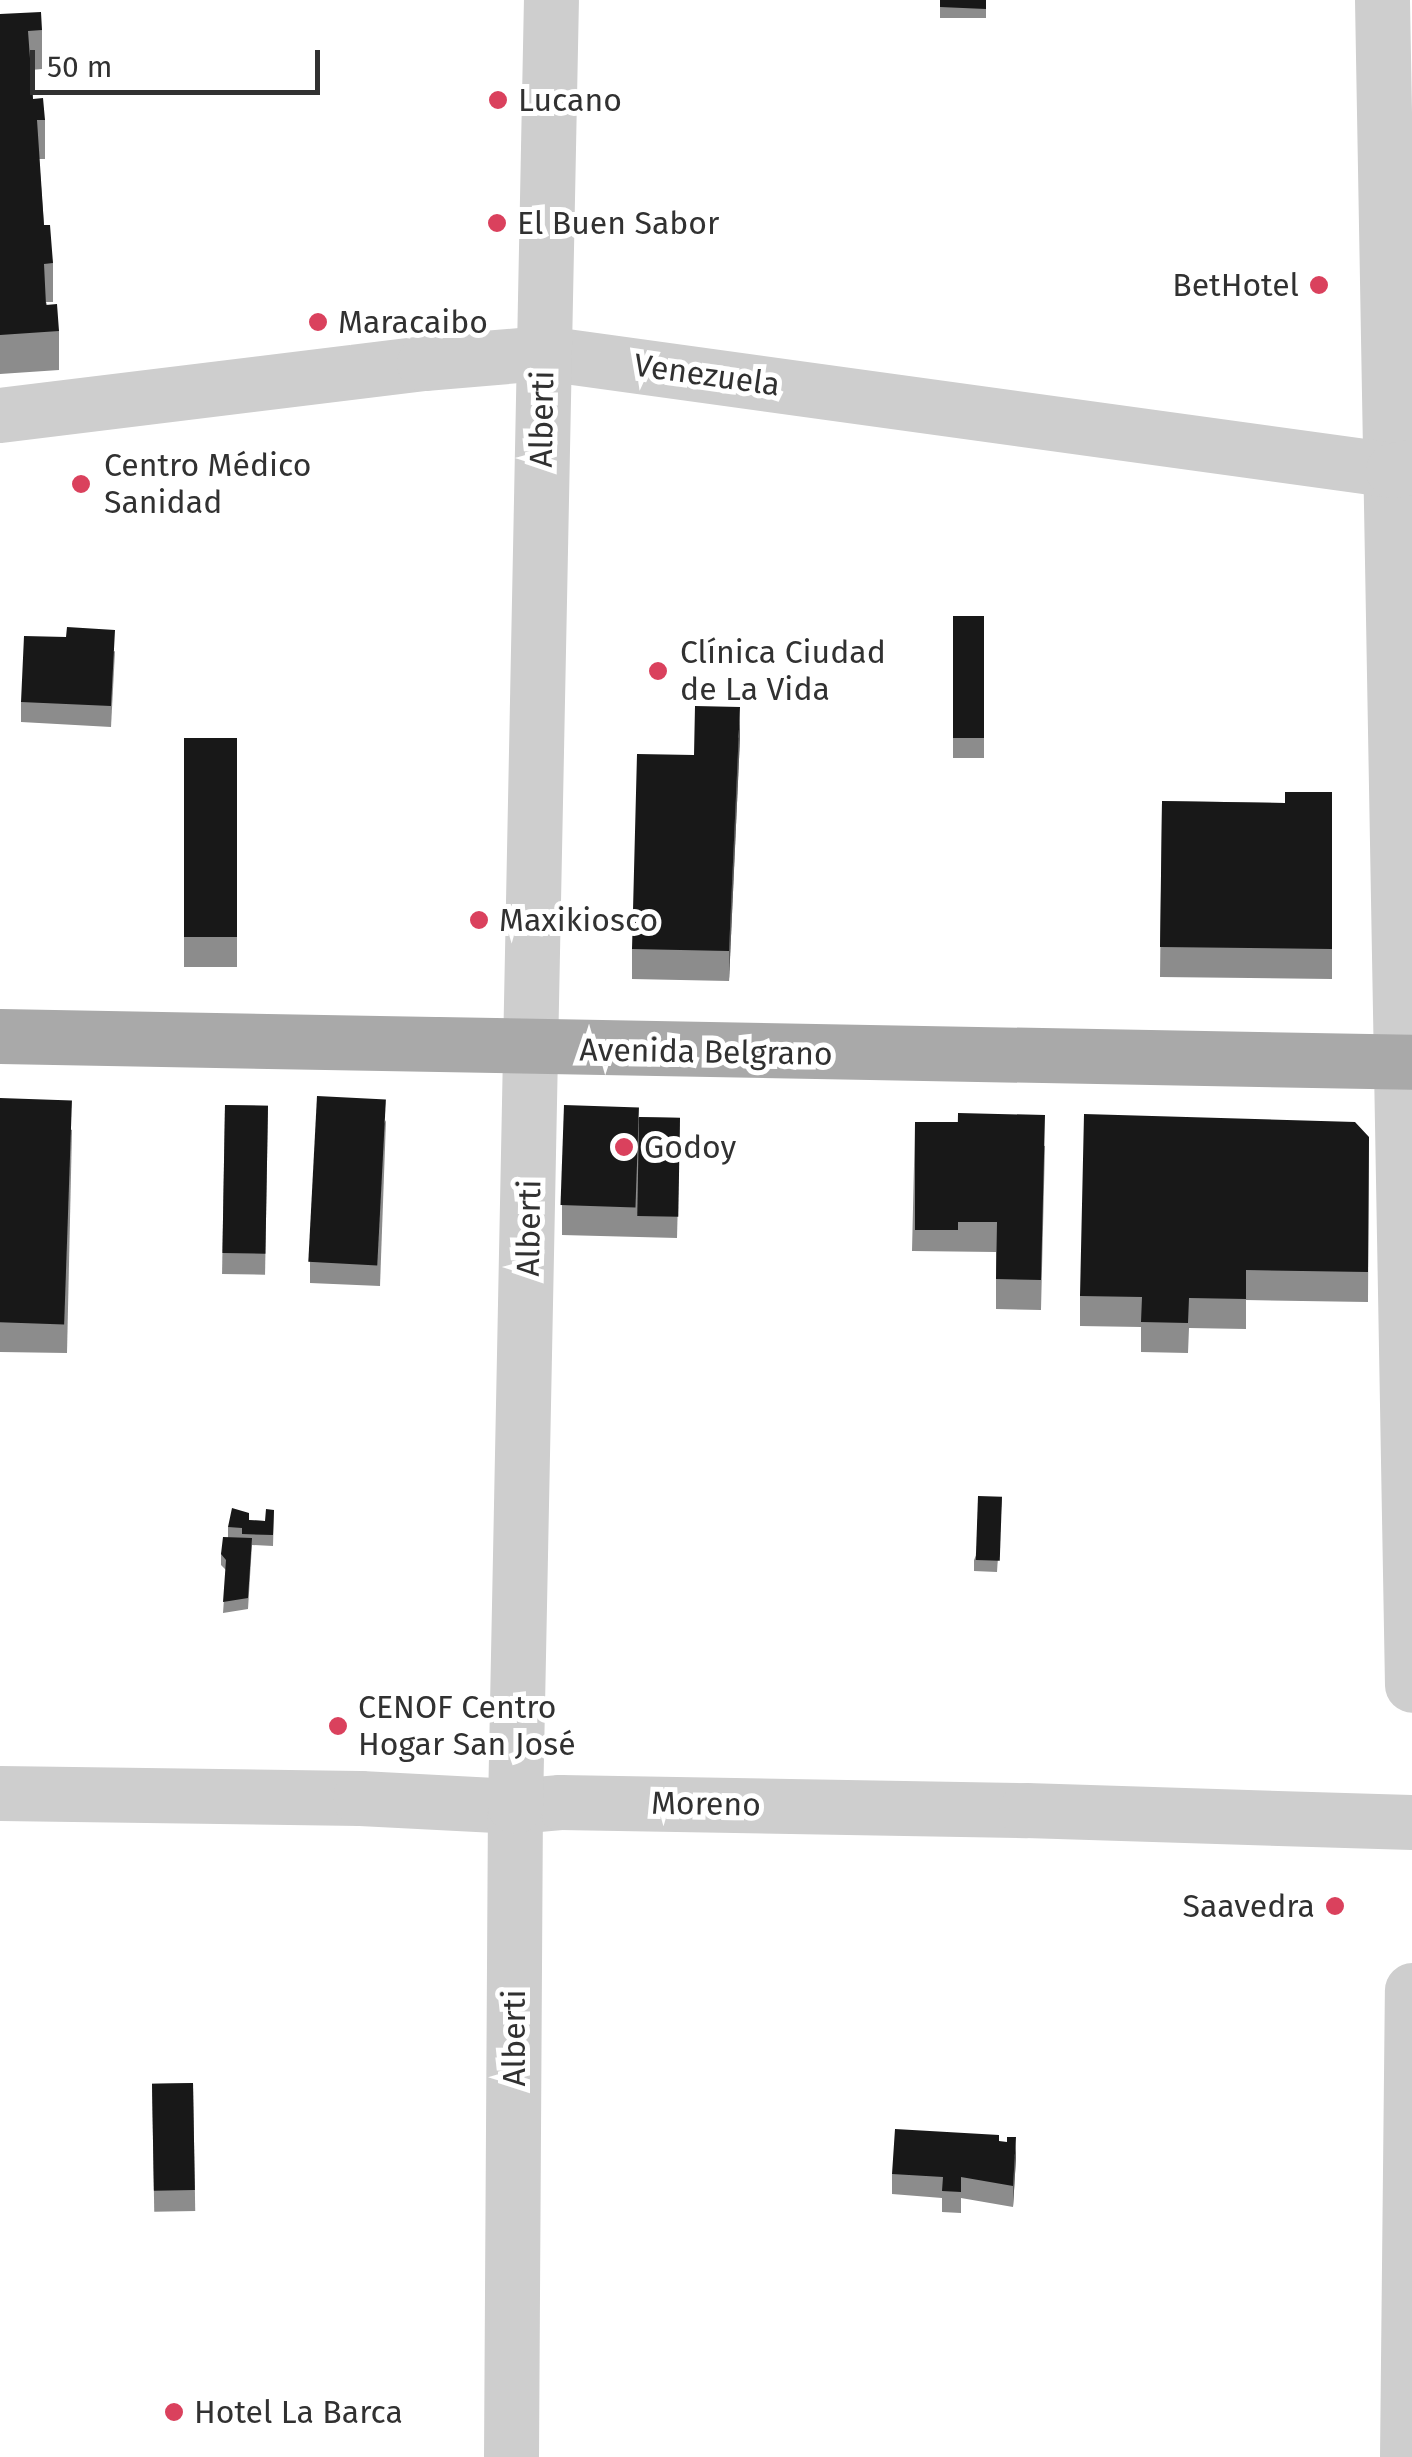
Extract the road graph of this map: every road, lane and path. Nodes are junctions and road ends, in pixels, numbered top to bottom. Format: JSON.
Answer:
{"nodes":[{"id":1,"x":551,"y":0,"type":"edge"},
{"id":2,"x":1382,"y":0,"type":"edge"},
{"id":3,"x":544,"y":353,"type":"junction"},
{"id":4,"x":0,"y":416,"type":"edge"},
{"id":5,"x":1402,"y":468,"type":"edge"},
{"id":6,"x":0,"y":1036,"type":"edge"},
{"id":7,"x":532,"y":1049,"type":"junction"},
{"id":8,"x":1408,"y":1062,"type":"edge"},
{"id":9,"x":1412,"y":1684,"type":"edge"},
{"id":10,"x":0,"y":1793,"type":"edge"},
{"id":11,"x":516,"y":1806,"type":"junction"},
{"id":12,"x":1412,"y":1822,"type":"edge"},
{"id":13,"x":1412,"y":1990,"type":"edge"},
{"id":14,"x":511,"y":2457,"type":"edge"},
{"id":15,"x":1407,"y":2457,"type":"edge"}],
"edges":[{"from":1,"to":3,"type":"street","name":"Alberti"},
{"from":2,"to":5,"type":"street"},
{"from":3,"to":4,"type":"street","name":"Venezuela"},
{"from":3,"to":5,"type":"street","name":"Venezuela"},
{"from":3,"to":7,"type":"street","name":"Alberti"},
{"from":5,"to":8,"type":"street"},
{"from":6,"to":7,"type":"main road","name":"Avenida Belgrano"},
{"from":7,"to":8,"type":"main road","name":"Avenida Belgrano"},
{"from":7,"to":11,"type":"street","name":"Alberti"},
{"from":8,"to":9,"type":"street"},
{"from":10,"to":11,"type":"street","name":"Moreno"},
{"from":11,"to":12,"type":"street","name":"Moreno"},
{"from":11,"to":14,"type":"street","name":"Alberti"},
{"from":13,"to":15,"type":"street"}]}
